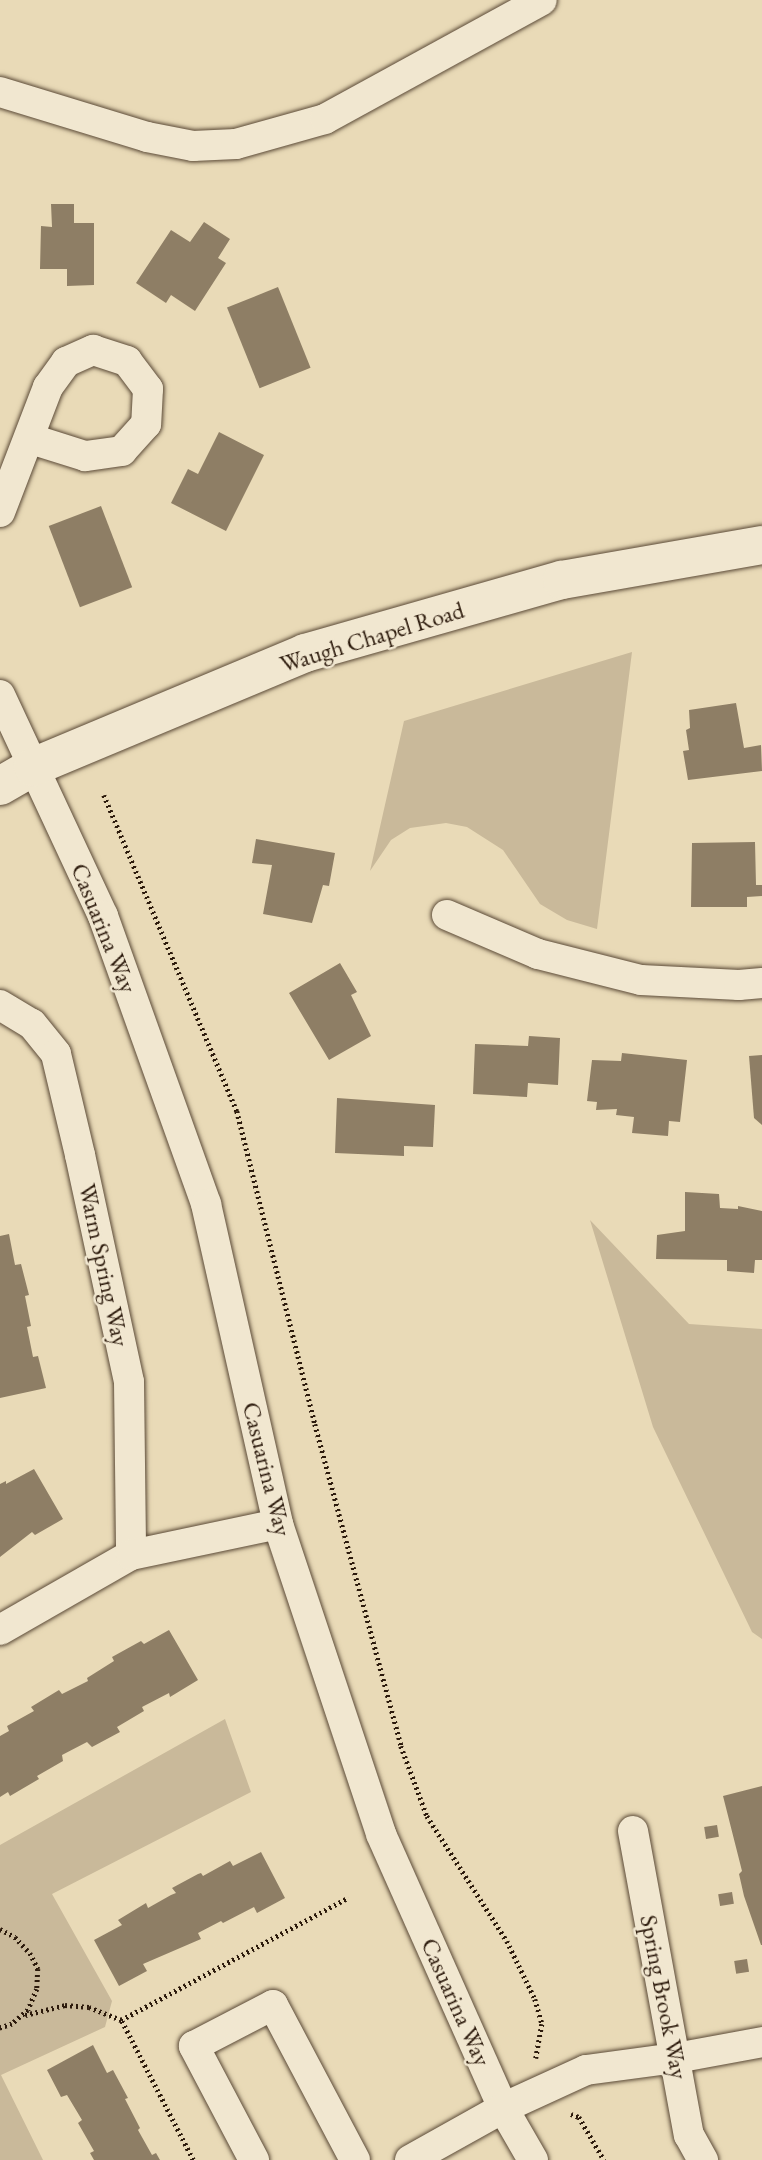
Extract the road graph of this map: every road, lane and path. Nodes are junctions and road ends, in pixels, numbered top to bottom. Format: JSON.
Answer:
{"nodes":[{"id":1,"x":542,"y":0,"type":"edge"},
{"id":2,"x":0,"y":92,"type":"edge"},
{"id":3,"x":31,"y":439,"type":"dead end"},
{"id":4,"x":0,"y":512,"type":"edge"},
{"id":5,"x":762,"y":545,"type":"edge"},
{"id":6,"x":0,"y":695,"type":"edge"},
{"id":7,"x":33,"y":767,"type":"junction"},
{"id":8,"x":0,"y":786,"type":"edge"},
{"id":9,"x":104,"y":795,"type":"dead end"},
{"id":10,"x":447,"y":915,"type":"dead end"},
{"id":11,"x":762,"y":983,"type":"edge"},
{"id":12,"x":0,"y":1005,"type":"edge"},
{"id":13,"x":278,"y":1524,"type":"junction"},
{"id":14,"x":131,"y":1555,"type":"junction"},
{"id":15,"x":0,"y":1630,"type":"edge"},
{"id":16,"x":633,"y":1831,"type":"dead end"},
{"id":17,"x":0,"y":1929,"type":"edge"},
{"id":18,"x":24,"y":2015,"type":"junction"},
{"id":19,"x":121,"y":2020,"type":"dead end"},
{"id":20,"x":0,"y":2028,"type":"edge"},
{"id":21,"x":762,"y":2042,"type":"edge"},
{"id":22,"x":676,"y":2058,"type":"junction"},
{"id":23,"x":550,"y":2086,"type":"junction"},
{"id":24,"x":503,"y":2108,"type":"junction"},
{"id":25,"x":254,"y":2160,"type":"edge"},
{"id":26,"x":355,"y":2160,"type":"edge"},
{"id":27,"x":410,"y":2160,"type":"edge"},
{"id":28,"x":533,"y":2160,"type":"edge"},
{"id":29,"x":604,"y":2160,"type":"edge"},
{"id":30,"x":703,"y":2160,"type":"edge"}],
"edges":[{"from":1,"to":2,"type":"street"},
{"from":3,"to":4,"type":"street"},
{"from":5,"to":7,"type":"main road","name":"Waugh Chapel Road"},
{"from":6,"to":7,"type":"street","name":"Casuarina Way"},
{"from":7,"to":8,"type":"main road","name":"Waugh Chapel Road"},
{"from":7,"to":13,"type":"street","name":"Casuarina Way"},
{"from":9,"to":23,"type":"path"},
{"from":10,"to":11,"type":"street"},
{"from":12,"to":14,"type":"street","name":"Warm Spring Way"},
{"from":13,"to":14,"type":"street"},
{"from":13,"to":24,"type":"street","name":"Casuarina Way"},
{"from":14,"to":15,"type":"street"},
{"from":16,"to":22,"type":"street","name":"Spring Brook Way"},
{"from":17,"to":18,"type":"path"},
{"from":18,"to":19,"type":"path"},
{"from":18,"to":20,"type":"path"},
{"from":21,"to":22,"type":"street"},
{"from":22,"to":23,"type":"street"},
{"from":22,"to":30,"type":"street","name":"Spring Brook Way"},
{"from":23,"to":24,"type":"street"},
{"from":23,"to":29,"type":"path"},
{"from":24,"to":27,"type":"street"},
{"from":24,"to":28,"type":"street","name":"Casuarina Way"},
{"from":25,"to":26,"type":"street"}]}
